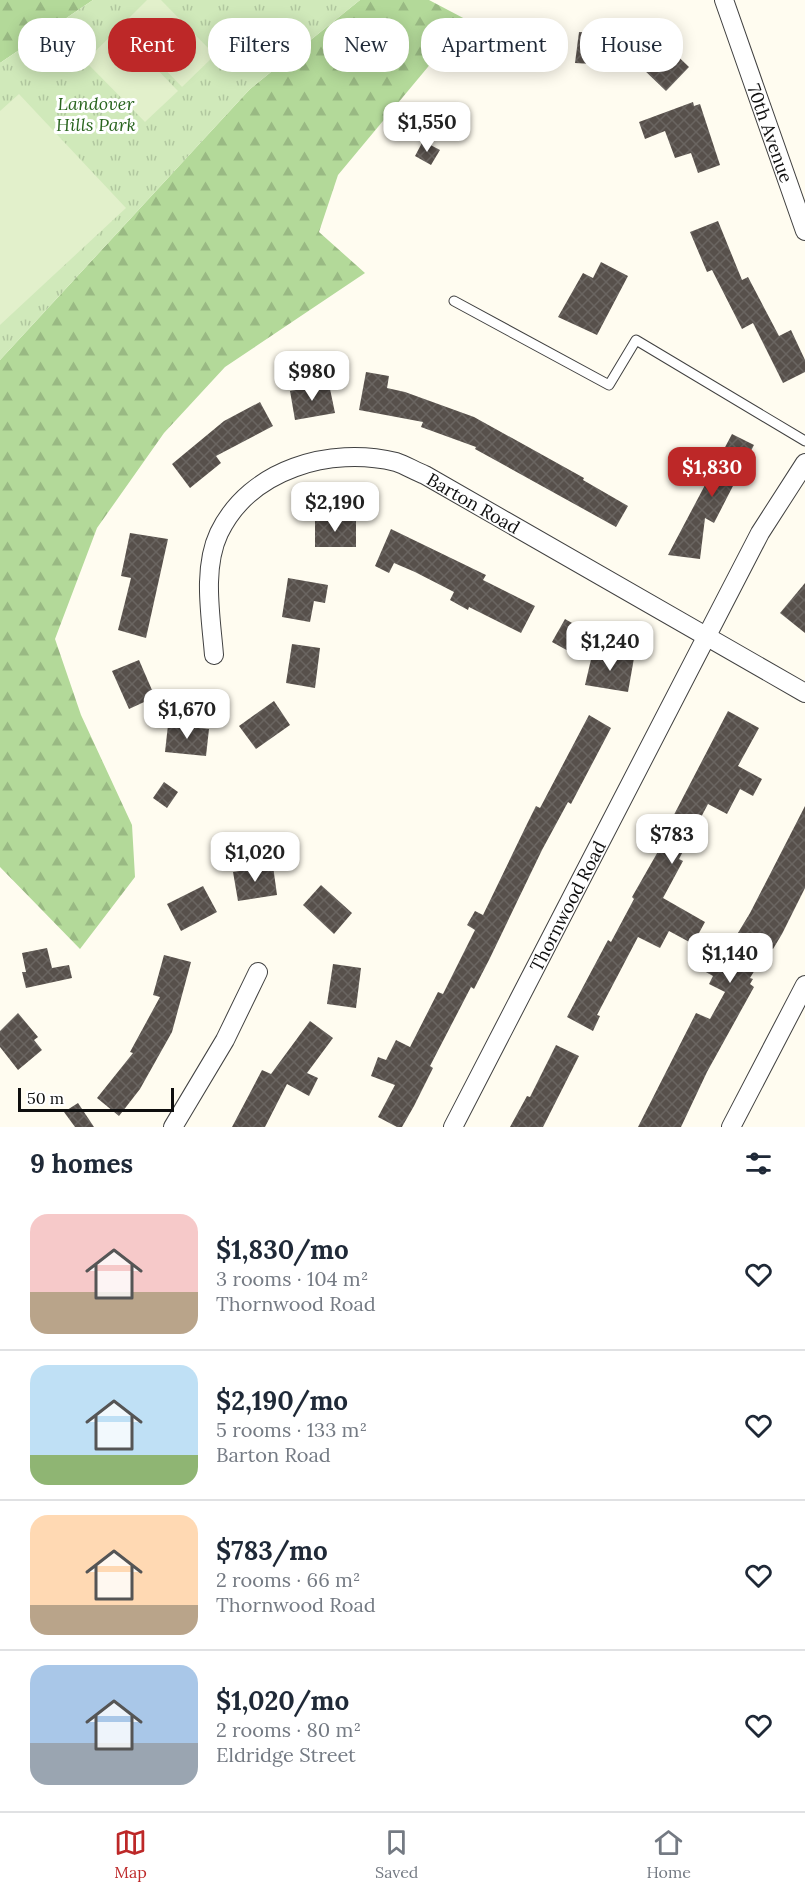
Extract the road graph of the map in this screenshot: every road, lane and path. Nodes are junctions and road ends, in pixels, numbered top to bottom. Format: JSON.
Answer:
{"nodes":[{"id":1,"x":724,"y":0,"type":"edge"},
{"id":2,"x":805,"y":231,"type":"edge"},
{"id":3,"x":454,"y":301,"type":"dead end"},
{"id":4,"x":805,"y":441,"type":"edge"},
{"id":5,"x":805,"y":464,"type":"edge"},
{"id":6,"x":707,"y":637,"type":"junction"},
{"id":7,"x":214,"y":655,"type":"dead end"},
{"id":8,"x":805,"y":693,"type":"edge"},
{"id":9,"x":258,"y":972,"type":"dead end"},
{"id":10,"x":805,"y":985,"type":"edge"},
{"id":11,"x":173,"y":1127,"type":"edge"},
{"id":12,"x":453,"y":1127,"type":"edge"},
{"id":13,"x":731,"y":1127,"type":"edge"}],
"edges":[{"from":1,"to":2,"type":"street","name":"70th Avenue"},
{"from":3,"to":4,"type":"lane"},
{"from":5,"to":6,"type":"street","name":"Thornwood Road"},
{"from":6,"to":7,"type":"street","name":"Barton Road"},
{"from":6,"to":8,"type":"street","name":"Barton Road"},
{"from":6,"to":12,"type":"street","name":"Thornwood Road"},
{"from":9,"to":11,"type":"street"},
{"from":10,"to":13,"type":"street"}]}
